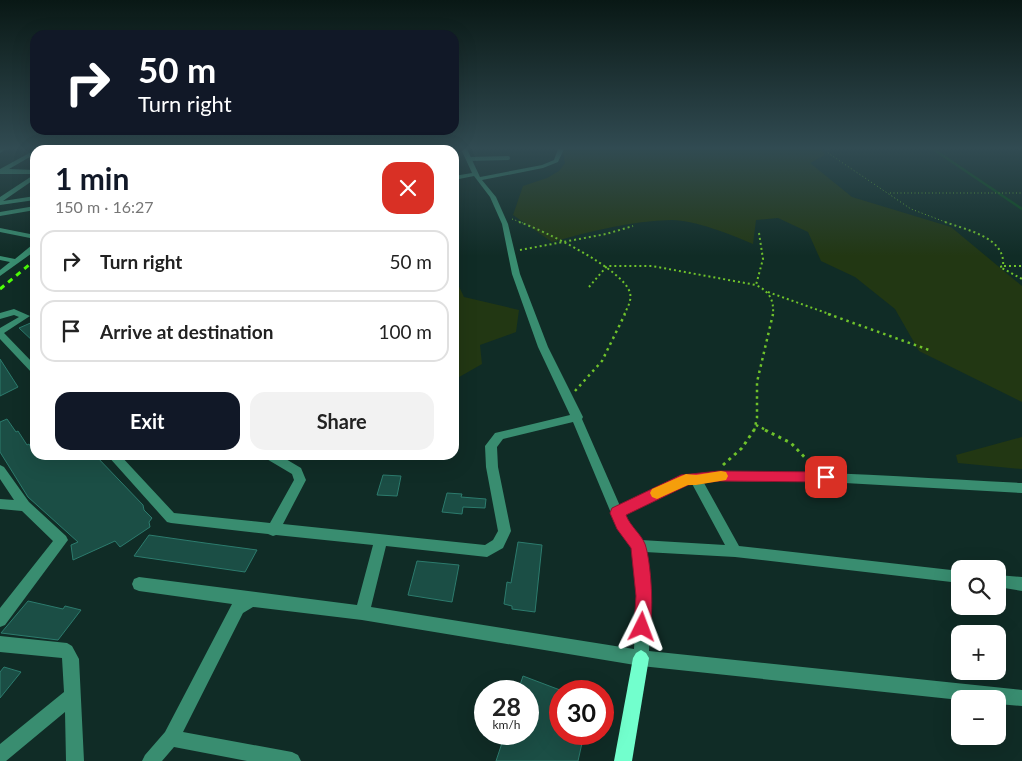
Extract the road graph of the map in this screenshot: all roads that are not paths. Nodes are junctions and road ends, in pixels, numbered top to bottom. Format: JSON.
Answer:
{"nodes":[{"id":1,"x":23,"y":185,"type":"edge"},
{"id":2,"x":483,"y":185,"type":"edge"},
{"id":3,"x":30,"y":198,"type":"edge"},
{"id":4,"x":0,"y":201,"type":"edge"},
{"id":5,"x":30,"y":209,"type":"edge"},
{"id":6,"x":23,"y":210,"type":"junction"},
{"id":7,"x":30,"y":211,"type":"edge"},
{"id":8,"x":0,"y":214,"type":"edge"},
{"id":9,"x":0,"y":230,"type":"edge"},
{"id":10,"x":30,"y":236,"type":"edge"},
{"id":11,"x":30,"y":250,"type":"edge"},
{"id":12,"x":0,"y":258,"type":"edge"},
{"id":13,"x":16,"y":261,"type":"junction"},
{"id":14,"x":0,"y":274,"type":"edge"},
{"id":15,"x":0,"y":316,"type":"edge"},
{"id":16,"x":0,"y":333,"type":"edge"},
{"id":17,"x":30,"y":366,"type":"edge"},
{"id":18,"x":578,"y":417,"type":"junction"},
{"id":19,"x":118,"y":460,"type":"edge"},
{"id":20,"x":278,"y":460,"type":"edge"},
{"id":21,"x":0,"y":470,"type":"edge"},
{"id":22,"x":696,"y":480,"type":"junction"},
{"id":23,"x":1022,"y":488,"type":"edge"},
{"id":24,"x":0,"y":504,"type":"edge"},
{"id":25,"x":25,"y":506,"type":"junction"},
{"id":26,"x":617,"y":513,"type":"junction"},
{"id":27,"x":273,"y":530,"type":"junction"},
{"id":28,"x":381,"y":541,"type":"junction"},
{"id":29,"x":638,"y":546,"type":"junction"},
{"id":30,"x":735,"y":551,"type":"junction"},
{"id":31,"x":951,"y":576,"type":"edge"},
{"id":32,"x":1006,"y":583,"type":"edge"},
{"id":33,"x":139,"y":584,"type":"dead end"},
{"id":34,"x":1022,"y":584,"type":"edge"},
{"id":35,"x":252,"y":600,"type":"junction"},
{"id":36,"x":362,"y":613,"type":"junction"},
{"id":37,"x":0,"y":620,"type":"edge"},
{"id":38,"x":0,"y":644,"type":"edge"},
{"id":39,"x":641,"y":658,"type":"junction"},
{"id":40,"x":72,"y":696,"type":"junction"},
{"id":41,"x":1022,"y":698,"type":"edge"},
{"id":42,"x":171,"y":738,"type":"junction"},
{"id":43,"x":0,"y":755,"type":"edge"},
{"id":44,"x":274,"y":760,"type":"edge"},
{"id":45,"x":75,"y":761,"type":"edge"},
{"id":46,"x":151,"y":761,"type":"edge"},
{"id":47,"x":292,"y":761,"type":"edge"},
{"id":48,"x":623,"y":761,"type":"edge"}],
"edges":[{"from":1,"to":4,"type":"street"},
{"from":2,"to":18,"type":"street"},
{"from":3,"to":4,"type":"street"},
{"from":5,"to":6,"type":"street"},
{"from":6,"to":7,"type":"street"},
{"from":6,"to":8,"type":"street"},
{"from":9,"to":10,"type":"street"},
{"from":11,"to":13,"type":"street"},
{"from":12,"to":13,"type":"street"},
{"from":13,"to":14,"type":"street"},
{"from":15,"to":16,"type":"street"},
{"from":16,"to":17,"type":"street"},
{"from":18,"to":26,"type":"street"},
{"from":18,"to":28,"type":"street"},
{"from":19,"to":27,"type":"street"},
{"from":20,"to":27,"type":"street"},
{"from":21,"to":25,"type":"street"},
{"from":22,"to":23,"type":"street"},
{"from":22,"to":26,"type":"lane"},
{"from":22,"to":30,"type":"street"},
{"from":24,"to":25,"type":"street"},
{"from":25,"to":37,"type":"street"},
{"from":26,"to":29,"type":"street"},
{"from":27,"to":28,"type":"street"},
{"from":28,"to":36,"type":"street"},
{"from":29,"to":30,"type":"street"},
{"from":29,"to":39,"type":"street"},
{"from":30,"to":31,"type":"street"},
{"from":32,"to":34,"type":"street"},
{"from":33,"to":35,"type":"street"},
{"from":35,"to":36,"type":"street"},
{"from":35,"to":42,"type":"street"},
{"from":36,"to":39,"type":"street"},
{"from":38,"to":40,"type":"street"},
{"from":39,"to":41,"type":"street"},
{"from":39,"to":48,"type":"street"},
{"from":40,"to":43,"type":"street"},
{"from":40,"to":45,"type":"street"},
{"from":42,"to":44,"type":"street"},
{"from":42,"to":46,"type":"street"},
{"from":44,"to":47,"type":"street"}]}
